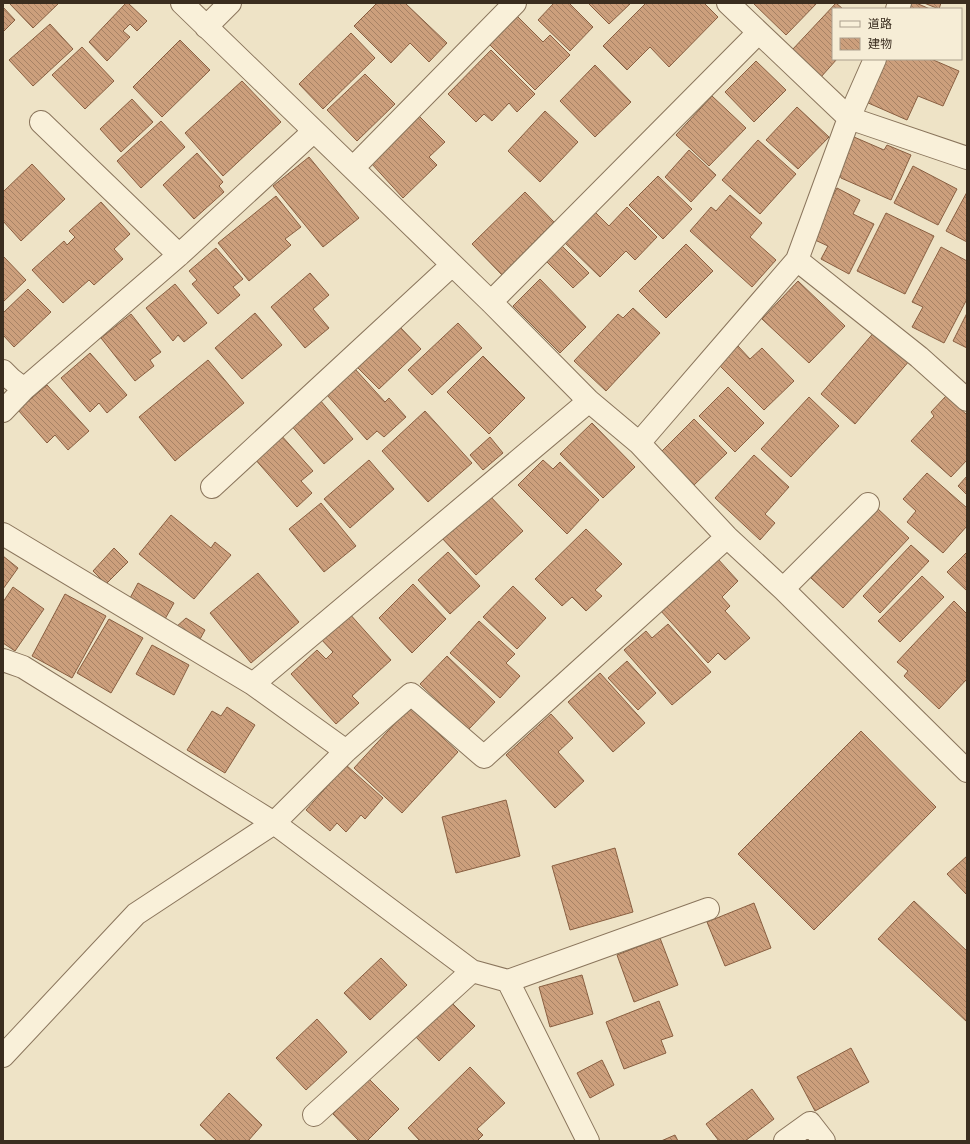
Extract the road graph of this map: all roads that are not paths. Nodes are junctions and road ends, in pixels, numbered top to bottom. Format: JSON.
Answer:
{"nodes":[{"id":1,"x":182,"y":3,"type":"edge"},
{"id":2,"x":230,"y":3,"type":"edge"},
{"id":3,"x":515,"y":3,"type":"edge"},
{"id":4,"x":728,"y":3,"type":"edge"},
{"id":5,"x":206,"y":27,"type":"junction"},
{"id":6,"x":758,"y":33,"type":"junction"},
{"id":7,"x":875,"y":60,"type":"edge"},
{"id":8,"x":849,"y":118,"type":"junction"},
{"id":9,"x":41,"y":122,"type":"dead end"},
{"id":10,"x":314,"y":131,"type":"junction"},
{"id":11,"x":967,"y":158,"type":"edge"},
{"id":12,"x":353,"y":168,"type":"junction"},
{"id":13,"x":179,"y":255,"type":"junction"},
{"id":14,"x":798,"y":260,"type":"junction"},
{"id":15,"x":452,"y":266,"type":"junction"},
{"id":16,"x":491,"y":302,"type":"junction"},
{"id":17,"x":3,"y":371,"type":"edge"},
{"id":18,"x":24,"y":389,"type":"junction"},
{"id":19,"x":967,"y":400,"type":"edge"},
{"id":20,"x":589,"y":401,"type":"junction"},
{"id":21,"x":3,"y":411,"type":"edge"},
{"id":22,"x":639,"y":443,"type":"junction"},
{"id":23,"x":212,"y":487,"type":"dead end"},
{"id":24,"x":868,"y":504,"type":"dead end"},
{"id":25,"x":3,"y":534,"type":"edge"},
{"id":26,"x":727,"y":537,"type":"junction"},
{"id":27,"x":783,"y":589,"type":"junction"},
{"id":28,"x":3,"y":660,"type":"edge"},
{"id":29,"x":252,"y":684,"type":"junction"},
{"id":30,"x":346,"y":751,"type":"junction"},
{"id":31,"x":967,"y":771,"type":"edge"},
{"id":32,"x":274,"y":823,"type":"junction"},
{"id":33,"x":708,"y":909,"type":"dead end"},
{"id":34,"x":472,"y":971,"type":"junction"},
{"id":35,"x":508,"y":981,"type":"junction"},
{"id":36,"x":3,"y":1056,"type":"edge"},
{"id":37,"x":314,"y":1115,"type":"dead end"},
{"id":38,"x":588,"y":1141,"type":"edge"},
{"id":39,"x":785,"y":1141,"type":"edge"},
{"id":40,"x":824,"y":1141,"type":"edge"}],
"edges":[{"from":1,"to":5,"type":"street"},
{"from":2,"to":5,"type":"street"},
{"from":3,"to":12,"type":"street"},
{"from":4,"to":6,"type":"street"},
{"from":5,"to":10,"type":"street"},
{"from":6,"to":8,"type":"street"},
{"from":6,"to":16,"type":"street"},
{"from":7,"to":8,"type":"street"},
{"from":8,"to":11,"type":"street"},
{"from":8,"to":14,"type":"street"},
{"from":9,"to":13,"type":"street"},
{"from":10,"to":12,"type":"street"},
{"from":10,"to":13,"type":"street"},
{"from":12,"to":15,"type":"street"},
{"from":13,"to":18,"type":"street"},
{"from":14,"to":19,"type":"street"},
{"from":14,"to":22,"type":"street"},
{"from":15,"to":16,"type":"street"},
{"from":15,"to":23,"type":"street"},
{"from":16,"to":20,"type":"street"},
{"from":17,"to":18,"type":"street"},
{"from":18,"to":21,"type":"street"},
{"from":20,"to":22,"type":"street"},
{"from":20,"to":29,"type":"street"},
{"from":22,"to":26,"type":"street"},
{"from":24,"to":27,"type":"street"},
{"from":25,"to":29,"type":"street"},
{"from":26,"to":27,"type":"street"},
{"from":26,"to":30,"type":"street"},
{"from":27,"to":31,"type":"street"},
{"from":28,"to":32,"type":"street"},
{"from":29,"to":30,"type":"street"},
{"from":30,"to":32,"type":"street"},
{"from":32,"to":34,"type":"street"},
{"from":32,"to":36,"type":"street"},
{"from":33,"to":35,"type":"street"},
{"from":34,"to":35,"type":"street"},
{"from":34,"to":37,"type":"street"},
{"from":35,"to":38,"type":"street"},
{"from":39,"to":40,"type":"street"}]}
